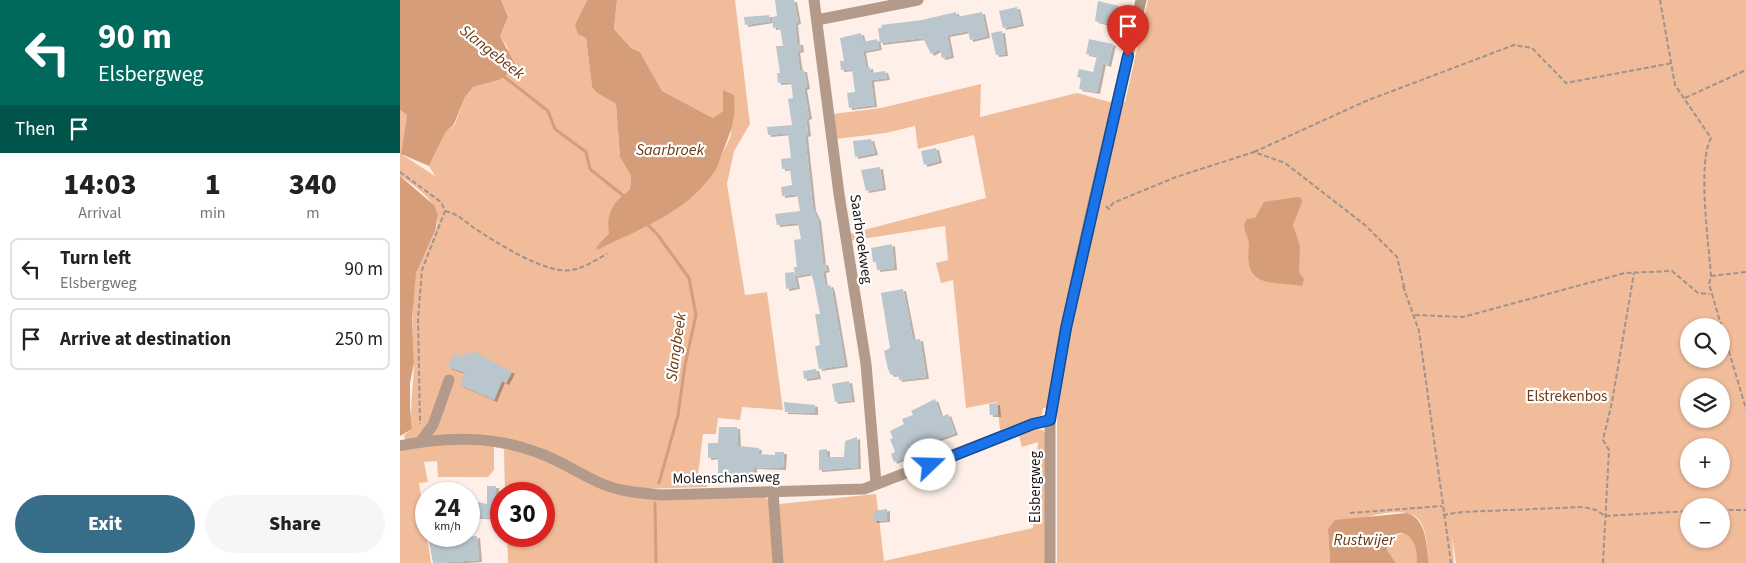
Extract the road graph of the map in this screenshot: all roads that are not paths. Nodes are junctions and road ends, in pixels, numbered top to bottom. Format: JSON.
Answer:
{"nodes":[{"id":1,"x":814,"y":0,"type":"edge"},
{"id":2,"x":918,"y":0,"type":"edge"},
{"id":3,"x":1141,"y":0,"type":"edge"},
{"id":4,"x":817,"y":20,"type":"junction"},
{"id":5,"x":449,"y":380,"type":"dead end"},
{"id":6,"x":1050,"y":420,"type":"junction"},
{"id":7,"x":421,"y":441,"type":"junction"},
{"id":8,"x":400,"y":446,"type":"edge"},
{"id":9,"x":876,"y":483,"type":"junction"},
{"id":10,"x":773,"y":492,"type":"junction"},
{"id":11,"x":778,"y":563,"type":"edge"},
{"id":12,"x":1050,"y":563,"type":"edge"}],
"edges":[{"from":1,"to":4,"type":"street","name":"Saarbroekweg"},
{"from":2,"to":4,"type":"street"},
{"from":3,"to":6,"type":"street","name":"Elsbergweg"},
{"from":4,"to":9,"type":"street","name":"Saarbroekweg"},
{"from":5,"to":7,"type":"street"},
{"from":6,"to":9,"type":"street","name":"Molenschansweg"},
{"from":6,"to":12,"type":"street","name":"Elsbergweg"},
{"from":7,"to":8,"type":"street","name":"Molenschansweg"},
{"from":7,"to":10,"type":"street","name":"Molenschansweg"},
{"from":9,"to":10,"type":"street","name":"Molenschansweg"},
{"from":10,"to":11,"type":"street"}]}
